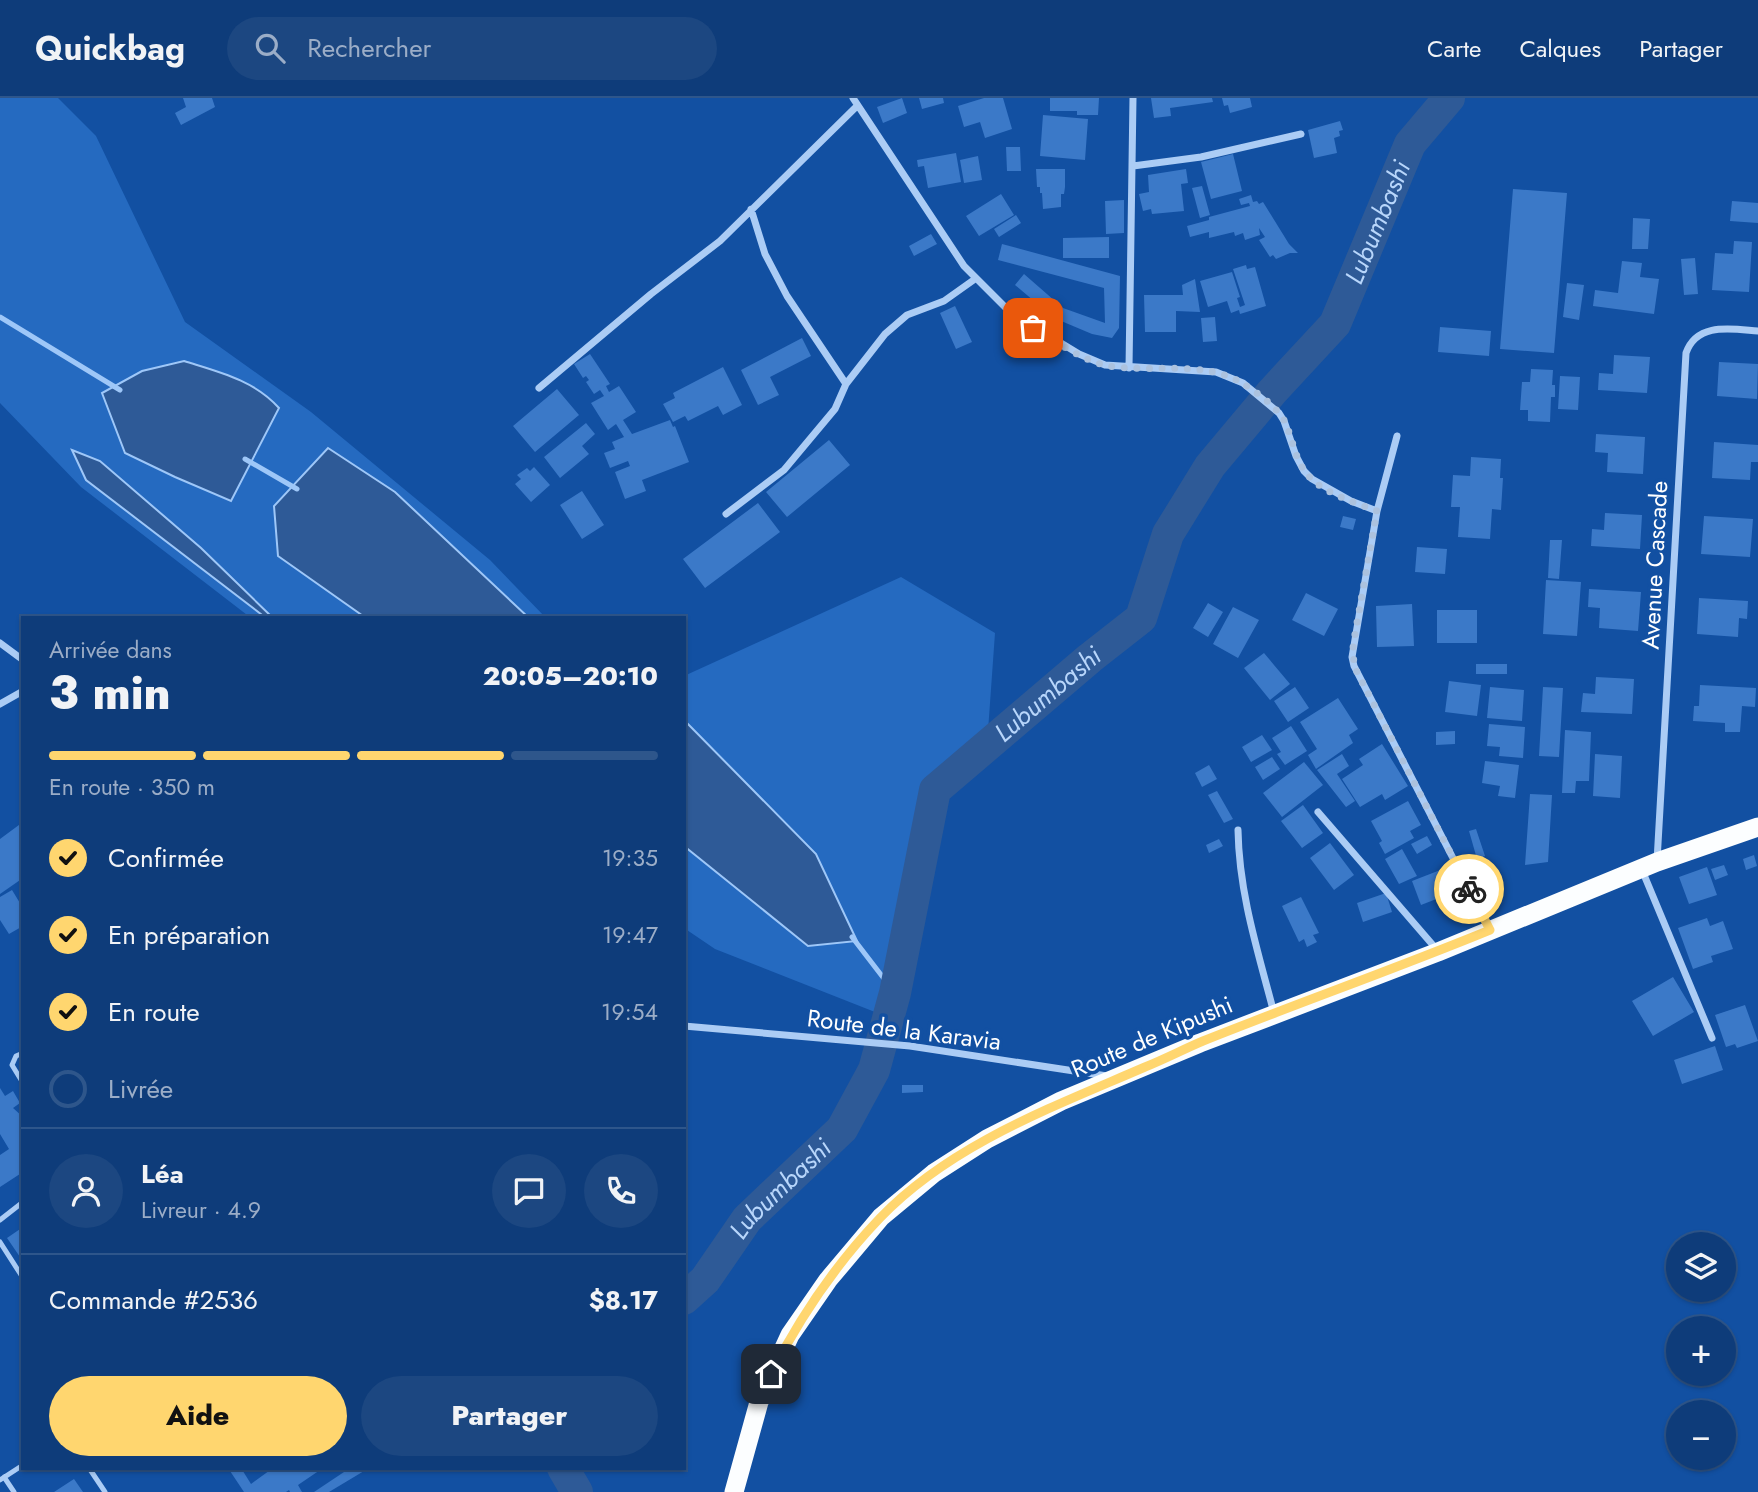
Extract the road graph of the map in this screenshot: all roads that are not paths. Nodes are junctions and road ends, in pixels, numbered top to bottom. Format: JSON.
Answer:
{"nodes":[{"id":1,"x":853,"y":98,"type":"edge"},
{"id":2,"x":1133,"y":98,"type":"edge"},
{"id":3,"x":857,"y":106,"type":"junction"},
{"id":4,"x":1301,"y":134,"type":"dead end"},
{"id":5,"x":1133,"y":166,"type":"junction"},
{"id":6,"x":751,"y":209,"type":"junction"},
{"id":7,"x":975,"y":279,"type":"junction"},
{"id":8,"x":1758,"y":331,"type":"edge"},
{"id":9,"x":1129,"y":368,"type":"junction"},
{"id":10,"x":846,"y":384,"type":"junction"},
{"id":11,"x":538,"y":388,"type":"dead end"},
{"id":12,"x":1397,"y":436,"type":"dead end"},
{"id":13,"x":1377,"y":511,"type":"junction"},
{"id":14,"x":726,"y":514,"type":"dead end"},
{"id":15,"x":0,"y":643,"type":"edge"},
{"id":16,"x":21,"y":659,"type":"edge"},
{"id":17,"x":21,"y":692,"type":"edge"},
{"id":18,"x":0,"y":704,"type":"edge"},
{"id":19,"x":1318,"y":812,"type":"dead end"},
{"id":20,"x":1758,"y":827,"type":"edge"},
{"id":21,"x":1238,"y":830,"type":"dead end"},
{"id":22,"x":1649,"y":866,"type":"junction"},
{"id":23,"x":1490,"y":930,"type":"junction"},
{"id":24,"x":1438,"y":952,"type":"junction"},
{"id":25,"x":1274,"y":1013,"type":"junction"},
{"id":26,"x":686,"y":1026,"type":"edge"},
{"id":27,"x":1712,"y":1038,"type":"dead end"},
{"id":28,"x":21,"y":1054,"type":"edge"},
{"id":29,"x":1118,"y":1078,"type":"junction"},
{"id":30,"x":21,"y":1080,"type":"edge"},
{"id":31,"x":21,"y":1204,"type":"edge"},
{"id":32,"x":0,"y":1220,"type":"edge"},
{"id":33,"x":0,"y":1242,"type":"edge"},
{"id":34,"x":21,"y":1275,"type":"edge"},
{"id":35,"x":21,"y":1466,"type":"edge"},
{"id":36,"x":90,"y":1470,"type":"edge"},
{"id":37,"x":2,"y":1478,"type":"edge"},
{"id":38,"x":14,"y":1492,"type":"edge"},
{"id":39,"x":105,"y":1492,"type":"edge"},
{"id":40,"x":734,"y":1492,"type":"edge"}],
"edges":[{"from":1,"to":3,"type":"street"},
{"from":2,"to":5,"type":"street"},
{"from":3,"to":6,"type":"street"},
{"from":3,"to":7,"type":"street"},
{"from":4,"to":5,"type":"street"},
{"from":5,"to":9,"type":"street"},
{"from":6,"to":10,"type":"street"},
{"from":6,"to":11,"type":"street"},
{"from":7,"to":9,"type":"street"},
{"from":7,"to":10,"type":"street"},
{"from":8,"to":22,"type":"street","name":"Avenue Cascade"},
{"from":9,"to":13,"type":"street"},
{"from":10,"to":14,"type":"street"},
{"from":12,"to":13,"type":"street"},
{"from":13,"to":23,"type":"street"},
{"from":15,"to":16,"type":"street"},
{"from":17,"to":18,"type":"street"},
{"from":19,"to":24,"type":"street"},
{"from":20,"to":22,"type":"highway","name":"Route de Kipushi"},
{"from":21,"to":25,"type":"street"},
{"from":22,"to":23,"type":"highway","name":"Route de Kipushi"},
{"from":22,"to":27,"type":"street"},
{"from":23,"to":24,"type":"highway","name":"Route de Kipushi"},
{"from":24,"to":25,"type":"highway","name":"Route de Kipushi"},
{"from":25,"to":29,"type":"highway","name":"Route de Kipushi"},
{"from":26,"to":29,"type":"street","name":"Route de la Karavia"},
{"from":28,"to":30,"type":"lane"},
{"from":29,"to":40,"type":"highway","name":"Route de Kipushi"},
{"from":31,"to":32,"type":"lane"},
{"from":33,"to":34,"type":"lane"},
{"from":35,"to":37,"type":"lane"},
{"from":36,"to":39,"type":"lane"},
{"from":37,"to":38,"type":"lane"}]}
